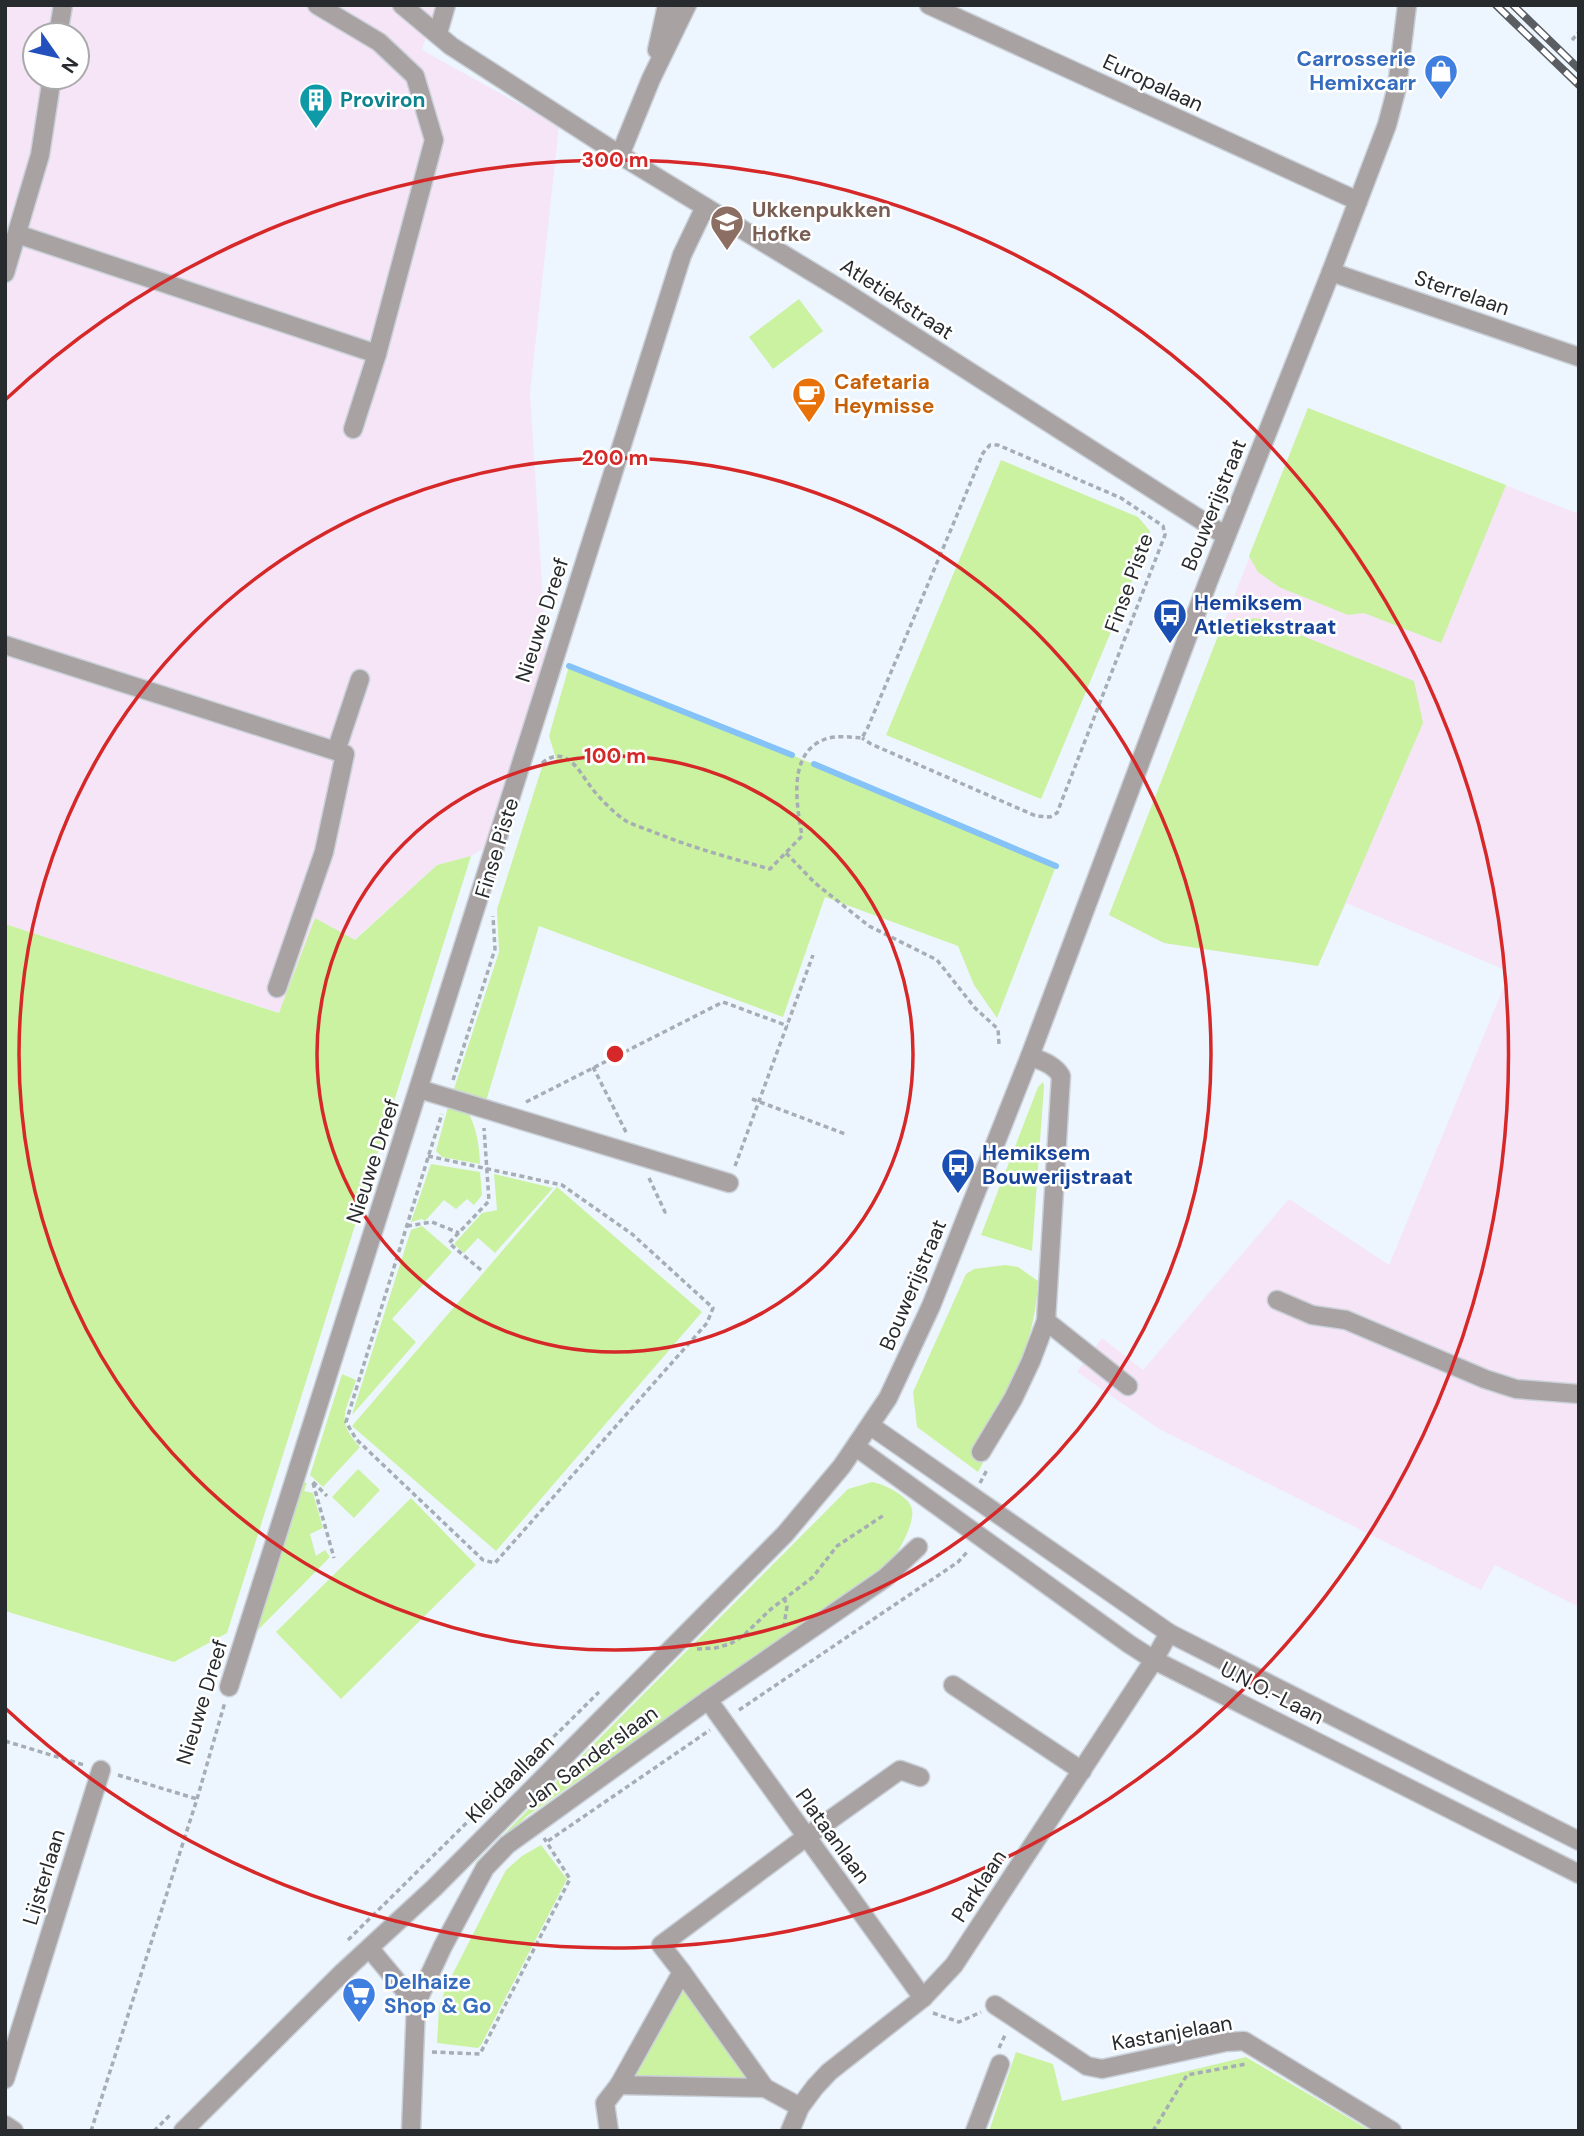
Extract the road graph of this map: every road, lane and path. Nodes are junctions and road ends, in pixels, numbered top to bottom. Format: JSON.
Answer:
{"nodes":[{"id":1,"x":317,"y":5,"type":"edge"},
{"id":2,"x":402,"y":5,"type":"edge"},
{"id":3,"x":446,"y":5,"type":"edge"},
{"id":4,"x":667,"y":5,"type":"edge"},
{"id":5,"x":687,"y":5,"type":"edge"},
{"id":6,"x":929,"y":5,"type":"edge"},
{"id":7,"x":1406,"y":5,"type":"edge"},
{"id":8,"x":1579,"y":32,"type":"edge"},
{"id":9,"x":438,"y":33,"type":"junction"},
{"id":10,"x":1572,"y":40,"type":"dead end"},
{"id":11,"x":651,"y":79,"type":"junction"},
{"id":12,"x":50,"y":91,"type":"edge"},
{"id":13,"x":620,"y":155,"type":"junction"},
{"id":14,"x":1358,"y":201,"type":"junction"},
{"id":15,"x":705,"y":207,"type":"junction"},
{"id":16,"x":17,"y":234,"type":"junction"},
{"id":17,"x":1331,"y":272,"type":"junction"},
{"id":18,"x":5,"y":273,"type":"edge"},
{"id":19,"x":377,"y":354,"type":"junction"},
{"id":20,"x":1579,"y":357,"type":"edge"},
{"id":21,"x":353,"y":429,"type":"dead end"},
{"id":22,"x":1227,"y":536,"type":"junction"},
{"id":23,"x":5,"y":645,"type":"edge"},
{"id":24,"x":360,"y":679,"type":"dead end"},
{"id":25,"x":862,"y":738,"type":"junction"},
{"id":26,"x":336,"y":751,"type":"junction"},
{"id":27,"x":539,"y":767,"type":"dead end"},
{"id":28,"x":786,"y":853,"type":"junction"},
{"id":29,"x":494,"y":909,"type":"dead end"},
{"id":30,"x":813,"y":955,"type":"dead end"},
{"id":31,"x":277,"y":988,"type":"dead end"},
{"id":32,"x":788,"y":1026,"type":"junction"},
{"id":33,"x":999,"y":1044,"type":"dead end"},
{"id":34,"x":1030,"y":1056,"type":"junction"},
{"id":35,"x":419,"y":1089,"type":"junction"},
{"id":36,"x":447,"y":1097,"type":"junction"},
{"id":37,"x":752,"y":1099,"type":"dead end"},
{"id":38,"x":758,"y":1102,"type":"junction"},
{"id":39,"x":483,"y":1108,"type":"junction"},
{"id":40,"x":502,"y":1114,"type":"junction"},
{"id":41,"x":845,"y":1134,"type":"dead end"},
{"id":42,"x":428,"y":1156,"type":"junction"},
{"id":43,"x":486,"y":1169,"type":"junction"},
{"id":44,"x":729,"y":1183,"type":"joint"},
{"id":45,"x":407,"y":1226,"type":"junction"},
{"id":46,"x":459,"y":1233,"type":"junction"},
{"id":47,"x":481,"y":1270,"type":"dead end"},
{"id":48,"x":1277,"y":1300,"type":"dead end"},
{"id":49,"x":1046,"y":1321,"type":"junction"},
{"id":50,"x":1128,"y":1386,"type":"dead end"},
{"id":51,"x":1579,"y":1394,"type":"edge"},
{"id":52,"x":871,"y":1426,"type":"junction"},
{"id":53,"x":856,"y":1447,"type":"junction"},
{"id":54,"x":981,"y":1452,"type":"joint"},
{"id":55,"x":312,"y":1481,"type":"dead end"},
{"id":56,"x":975,"y":1499,"type":"junction"},
{"id":57,"x":884,"y":1515,"type":"dead end"},
{"id":58,"x":962,"y":1524,"type":"junction"},
{"id":59,"x":981,"y":1538,"type":"junction"},
{"id":60,"x":918,"y":1546,"type":"dead end"},
{"id":61,"x":334,"y":1558,"type":"dead end"},
{"id":62,"x":1168,"y":1633,"type":"junction"},
{"id":63,"x":681,"y":1639,"type":"junction"},
{"id":64,"x":1154,"y":1660,"type":"junction"},
{"id":65,"x":953,"y":1685,"type":"dead end"},
{"id":66,"x":229,"y":1687,"type":"joint"},
{"id":67,"x":600,"y":1691,"type":"dead end"},
{"id":68,"x":708,"y":1700,"type":"junction"},
{"id":69,"x":723,"y":1721,"type":"junction"},
{"id":70,"x":101,"y":1770,"type":"dead end"},
{"id":71,"x":1082,"y":1770,"type":"junction"},
{"id":72,"x":920,"y":1777,"type":"dead end"},
{"id":73,"x":535,"y":1825,"type":"junction"},
{"id":74,"x":806,"y":1837,"type":"junction"},
{"id":75,"x":1579,"y":1840,"type":"edge"},
{"id":76,"x":546,"y":1842,"type":"junction"},
{"id":77,"x":1579,"y":1874,"type":"edge"},
{"id":78,"x":353,"y":1934,"type":"dead end"},
{"id":79,"x":370,"y":1949,"type":"junction"},
{"id":80,"x":682,"y":1972,"type":"junction"},
{"id":81,"x":919,"y":2001,"type":"junction"},
{"id":82,"x":416,"y":2004,"type":"junction"},
{"id":83,"x":995,"y":2005,"type":"joint"},
{"id":84,"x":1013,"y":2016,"type":"junction"},
{"id":85,"x":415,"y":2051,"type":"junction"},
{"id":86,"x":1000,"y":2064,"type":"joint"},
{"id":87,"x":1249,"y":2064,"type":"dead end"},
{"id":88,"x":5,"y":2079,"type":"edge"},
{"id":89,"x":619,"y":2085,"type":"junction"},
{"id":90,"x":765,"y":2088,"type":"junction"},
{"id":91,"x":800,"y":2107,"type":"junction"},
{"id":92,"x":5,"y":2125,"type":"edge"},
{"id":93,"x":14,"y":2131,"type":"edge"},
{"id":94,"x":91,"y":2131,"type":"edge"},
{"id":95,"x":183,"y":2131,"type":"edge"},
{"id":96,"x":411,"y":2131,"type":"edge"},
{"id":97,"x":609,"y":2131,"type":"edge"},
{"id":98,"x":790,"y":2131,"type":"edge"},
{"id":99,"x":975,"y":2131,"type":"edge"},
{"id":100,"x":1153,"y":2131,"type":"edge"},
{"id":101,"x":1392,"y":2131,"type":"edge"}],
"edges":[{"from":1,"to":19,"type":"street"},
{"from":2,"to":9,"type":"street","name":"Atletiekstraat"},
{"from":3,"to":9,"type":"street"},
{"from":4,"to":11,"type":"street"},
{"from":5,"to":11,"type":"street"},
{"from":6,"to":14,"type":"street","name":"Europalaan"},
{"from":7,"to":14,"type":"street","name":"Bouwerijstraat"},
{"from":8,"to":10,"type":"path"},
{"from":9,"to":13,"type":"street","name":"Atletiekstraat"},
{"from":11,"to":13,"type":"street"},
{"from":12,"to":16,"type":"street"},
{"from":13,"to":15,"type":"street","name":"Atletiekstraat"},
{"from":14,"to":17,"type":"street","name":"Bouwerijstraat"},
{"from":15,"to":22,"type":"street","name":"Atletiekstraat"},
{"from":15,"to":35,"type":"street","name":"Nieuwe Dreef"},
{"from":16,"to":18,"type":"street"},
{"from":16,"to":19,"type":"street"},
{"from":17,"to":20,"type":"street","name":"Sterrelaan"},
{"from":17,"to":22,"type":"street","name":"Bouwerijstraat"},
{"from":19,"to":21,"type":"street"},
{"from":22,"to":34,"type":"street","name":"Bouwerijstraat"},
{"from":23,"to":26,"type":"street"},
{"from":24,"to":26,"type":"street"},
{"from":25,"to":25,"type":"path","name":"Finse Piste"},
{"from":25,"to":28,"type":"path","name":"Finse Piste"},
{"from":26,"to":31,"type":"street"},
{"from":27,"to":28,"type":"path"},
{"from":28,"to":33,"type":"path"},
{"from":29,"to":36,"type":"path","name":"Finse Piste"},
{"from":30,"to":32,"type":"path"},
{"from":32,"to":38,"type":"path"},
{"from":32,"to":40,"type":"path"},
{"from":34,"to":49,"type":"street"},
{"from":34,"to":52,"type":"street","name":"Bouwerijstraat"},
{"from":35,"to":36,"type":"street"},
{"from":35,"to":66,"type":"street","name":"Nieuwe Dreef"},
{"from":36,"to":39,"type":"street"},
{"from":36,"to":42,"type":"path","name":"Finse Piste"},
{"from":37,"to":38,"type":"path"},
{"from":38,"to":41,"type":"path"},
{"from":38,"to":44,"type":"path"},
{"from":39,"to":40,"type":"street"},
{"from":39,"to":43,"type":"path"},
{"from":40,"to":44,"type":"street"},
{"from":42,"to":43,"type":"path"},
{"from":42,"to":45,"type":"path","name":"Finse Piste"},
{"from":43,"to":45,"type":"path","name":"Finse Piste"},
{"from":43,"to":46,"type":"path"},
{"from":45,"to":46,"type":"path"},
{"from":46,"to":47,"type":"path"},
{"from":48,"to":51,"type":"street"},
{"from":49,"to":50,"type":"street"},
{"from":49,"to":54,"type":"street"},
{"from":52,"to":53,"type":"street","name":"Bouwerijstraat"},
{"from":52,"to":56,"type":"street","name":"U.N.O.-Laan"},
{"from":53,"to":58,"type":"street","name":"U.N.O.-Laan"},
{"from":53,"to":63,"type":"street","name":"Kleidaallaan"},
{"from":54,"to":56,"type":"path"},
{"from":55,"to":61,"type":"path"},
{"from":56,"to":58,"type":"street"},
{"from":56,"to":62,"type":"street","name":"U.N.O.-Laan"},
{"from":57,"to":63,"type":"path"},
{"from":58,"to":59,"type":"street","name":"U.N.O.-Laan"},
{"from":59,"to":64,"type":"street","name":"U.N.O.-Laan"},
{"from":59,"to":69,"type":"path"},
{"from":60,"to":68,"type":"street","name":"Jan Sanderslaan"},
{"from":62,"to":64,"type":"street","name":"Parklaan"},
{"from":62,"to":75,"type":"street","name":"U.N.O.-Laan"},
{"from":63,"to":79,"type":"street","name":"Kleidaallaan"},
{"from":64,"to":71,"type":"street","name":"Parklaan"},
{"from":64,"to":77,"type":"street","name":"U.N.O.-Laan"},
{"from":65,"to":71,"type":"street"},
{"from":66,"to":94,"type":"path","name":"Nieuwe Dreef"},
{"from":67,"to":78,"type":"path"},
{"from":68,"to":69,"type":"street","name":"Plataanlaan"},
{"from":68,"to":73,"type":"street","name":"Jan Sanderslaan"},
{"from":69,"to":74,"type":"street","name":"Plataanlaan"},
{"from":69,"to":76,"type":"path"},
{"from":70,"to":88,"type":"street","name":"Lijsterlaan"},
{"from":71,"to":81,"type":"street","name":"Parklaan"},
{"from":72,"to":74,"type":"street"},
{"from":73,"to":76,"type":"path"},
{"from":73,"to":82,"type":"street","name":"Jan Sanderslaan"},
{"from":74,"to":80,"type":"street"},
{"from":74,"to":81,"type":"street","name":"Plataanlaan"},
{"from":76,"to":85,"type":"path"},
{"from":79,"to":82,"type":"street"},
{"from":79,"to":95,"type":"street","name":"Kleidaallaan"},
{"from":80,"to":89,"type":"street"},
{"from":80,"to":90,"type":"street"},
{"from":81,"to":83,"type":"path"},
{"from":81,"to":91,"type":"street","name":"Parklaan"},
{"from":82,"to":85,"type":"street","name":"Jan Sanderslaan"},
{"from":83,"to":84,"type":"street","name":"Kastanjelaan"},
{"from":84,"to":86,"type":"path"},
{"from":84,"to":101,"type":"street","name":"Kastanjelaan"},
{"from":85,"to":96,"type":"street","name":"Jan Sanderslaan"},
{"from":86,"to":99,"type":"street"},
{"from":87,"to":100,"type":"path"},
{"from":89,"to":90,"type":"street"},
{"from":89,"to":97,"type":"street"},
{"from":90,"to":91,"type":"street"},
{"from":91,"to":98,"type":"street","name":"Parklaan"},
{"from":92,"to":93,"type":"street"}]}
